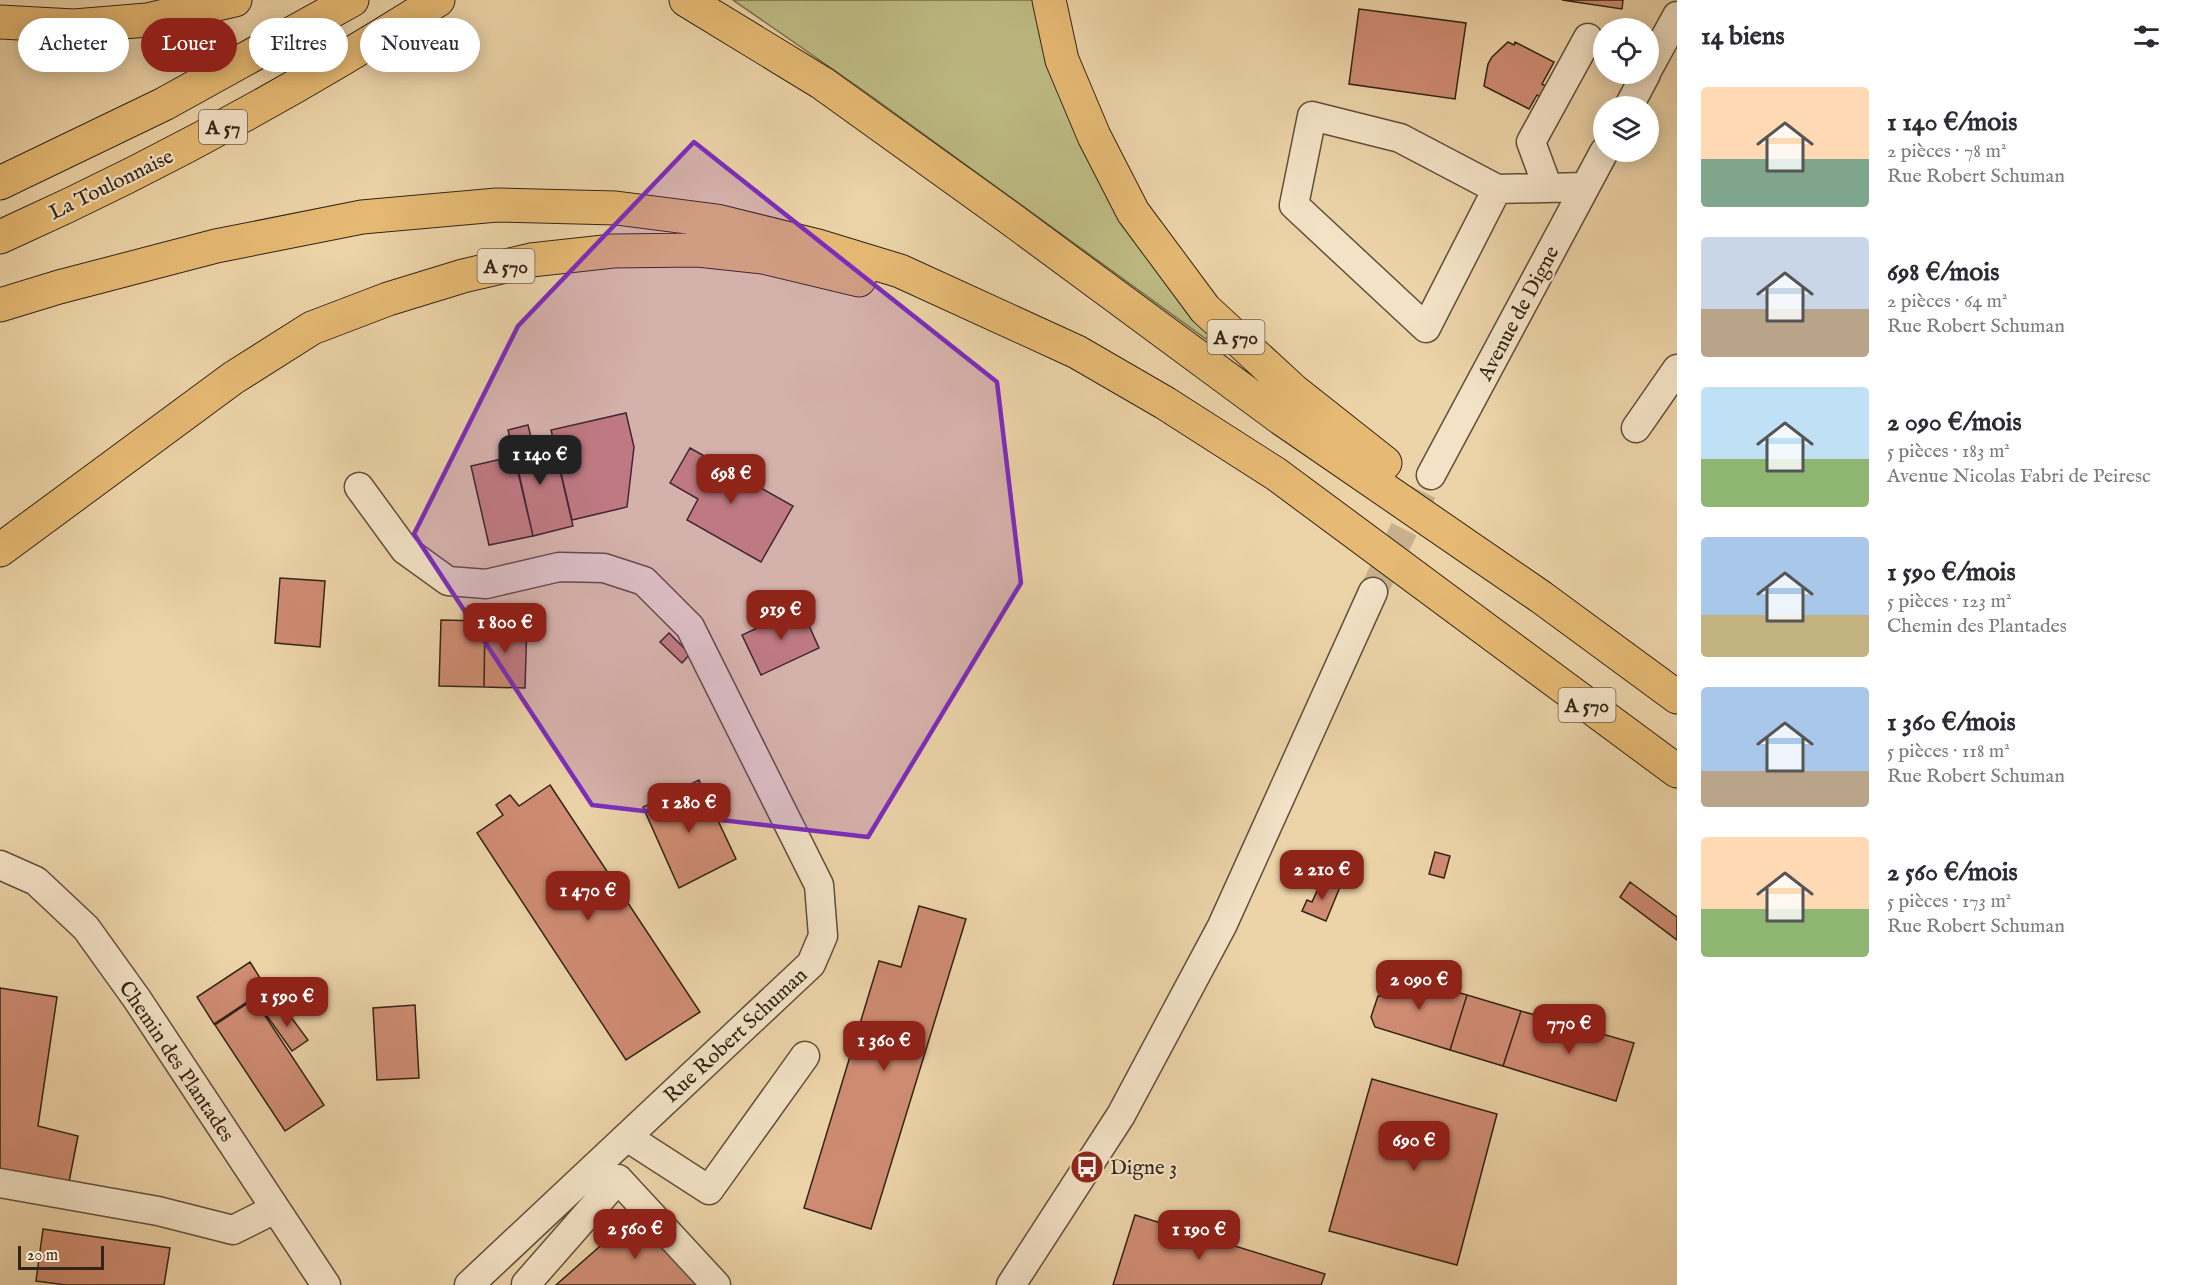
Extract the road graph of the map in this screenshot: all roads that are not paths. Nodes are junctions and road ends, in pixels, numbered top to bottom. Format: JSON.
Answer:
{"nodes":[{"id":1,"x":235,"y":0,"type":"edge"},
{"id":2,"x":352,"y":0,"type":"edge"},
{"id":3,"x":438,"y":0,"type":"edge"},
{"id":4,"x":686,"y":0,"type":"edge"},
{"id":5,"x":1049,"y":0,"type":"edge"},
{"id":6,"x":1677,"y":16,"type":"edge"},
{"id":7,"x":0,"y":22,"type":"edge"},
{"id":8,"x":1588,"y":38,"type":"dead end"},
{"id":9,"x":1659,"y":49,"type":"edge"},
{"id":10,"x":1599,"y":162,"type":"edge"},
{"id":11,"x":0,"y":183,"type":"edge"},
{"id":12,"x":1585,"y":187,"type":"junction"},
{"id":13,"x":1548,"y":188,"type":"junction"},
{"id":14,"x":1497,"y":189,"type":"junction"},
{"id":15,"x":0,"y":237,"type":"edge"},
{"id":16,"x":0,"y":305,"type":"edge"},
{"id":17,"x":1077,"y":352,"type":"junction"},
{"id":18,"x":1677,"y":369,"type":"edge"},
{"id":19,"x":1636,"y":428,"type":"dead end"},
{"id":20,"x":1431,"y":475,"type":"tunnel mouth"},
{"id":21,"x":359,"y":487,"type":"dead end"},
{"id":22,"x":0,"y":550,"type":"edge"},
{"id":23,"x":1373,"y":592,"type":"tunnel mouth"},
{"id":24,"x":1533,"y":592,"type":"junction"},
{"id":25,"x":1677,"y":697,"type":"edge"},
{"id":26,"x":1677,"y":771,"type":"edge"},
{"id":27,"x":0,"y":865,"type":"edge"},
{"id":28,"x":805,"y":1056,"type":"dead end"},
{"id":29,"x":627,"y":1137,"type":"junction"},
{"id":30,"x":0,"y":1183,"type":"edge"},
{"id":31,"x":275,"y":1209,"type":"junction"},
{"id":32,"x":326,"y":1285,"type":"edge"},
{"id":33,"x":469,"y":1285,"type":"edge"},
{"id":34,"x":527,"y":1285,"type":"edge"},
{"id":35,"x":717,"y":1285,"type":"edge"},
{"id":36,"x":1011,"y":1285,"type":"edge"}],
"edges":[{"from":1,"to":7,"type":"highway"},
{"from":2,"to":11,"type":"highway","number":"A 57"},
{"from":3,"to":15,"type":"highway","name":"La Toulonnaise","number":"A 57"},
{"from":4,"to":24,"type":"highway","number":"A 570"},
{"from":5,"to":24,"type":"highway","number":"A 570"},
{"from":6,"to":9,"type":"street"},
{"from":8,"to":13,"type":"street"},
{"from":10,"to":12,"type":"street","name":"Avenue de Digne"},
{"from":12,"to":13,"type":"street"},
{"from":12,"to":20,"type":"street","name":"Avenue de Digne"},
{"from":13,"to":14,"type":"street"},
{"from":14,"to":14,"type":"street"},
{"from":16,"to":17,"type":"highway","number":"A 570"},
{"from":17,"to":22,"type":"highway","number":"A 570"},
{"from":17,"to":26,"type":"highway","number":"A 570"},
{"from":18,"to":19,"type":"street"},
{"from":21,"to":29,"type":"street","name":"Rue Robert Schuman"},
{"from":23,"to":36,"type":"street"},
{"from":24,"to":25,"type":"highway","number":"A 570"},
{"from":27,"to":31,"type":"street","name":"Chemin des Plantades"},
{"from":28,"to":29,"type":"street"},
{"from":29,"to":33,"type":"street","name":"Rue Robert Schuman"},
{"from":30,"to":31,"type":"street"},
{"from":31,"to":32,"type":"street","name":"Chemin des Plantades"},
{"from":34,"to":35,"type":"street"}]}
